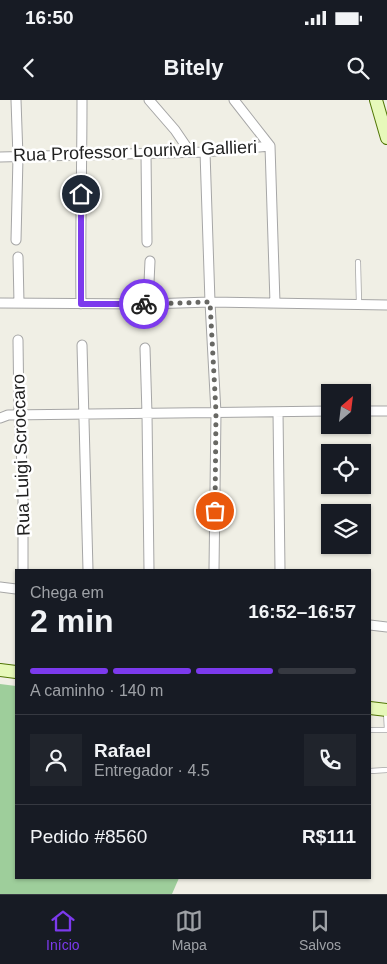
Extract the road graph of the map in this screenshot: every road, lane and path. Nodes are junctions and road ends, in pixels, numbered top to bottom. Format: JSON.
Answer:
{"nodes":[{"id":1,"x":16,"y":100,"type":"edge"},
{"id":2,"x":82,"y":100,"type":"edge"},
{"id":3,"x":149,"y":100,"type":"edge"},
{"id":4,"x":234,"y":100,"type":"edge"},
{"id":5,"x":376,"y":100,"type":"edge"},
{"id":6,"x":384,"y":111,"type":"edge"},
{"id":7,"x":387,"y":138,"type":"edge"},
{"id":8,"x":270,"y":146,"type":"junction"},
{"id":9,"x":190,"y":152,"type":"junction"},
{"id":10,"x":205,"y":152,"type":"junction"},
{"id":11,"x":146,"y":154,"type":"junction"},
{"id":12,"x":82,"y":155,"type":"junction"},
{"id":13,"x":18,"y":156,"type":"junction"},
{"id":14,"x":0,"y":157,"type":"edge"},
{"id":15,"x":16,"y":240,"type":"dead end"},
{"id":16,"x":147,"y":242,"type":"dead end"},
{"id":17,"x":18,"y":256,"type":"dead end"},
{"id":18,"x":150,"y":261,"type":"dead end"},
{"id":19,"x":358,"y":262,"type":"dead end"},
{"id":20,"x":210,"y":302,"type":"junction"},
{"id":21,"x":0,"y":303,"type":"edge"},
{"id":22,"x":19,"y":303,"type":"junction"},
{"id":23,"x":275,"y":303,"type":"junction"},
{"id":24,"x":81,"y":304,"type":"junction"},
{"id":25,"x":148,"y":304,"type":"junction"},
{"id":26,"x":359,"y":304,"type":"junction"},
{"id":27,"x":387,"y":305,"type":"edge"},
{"id":28,"x":18,"y":340,"type":"dead end"},
{"id":29,"x":82,"y":345,"type":"dead end"},
{"id":30,"x":145,"y":348,"type":"dead end"},
{"id":31,"x":321,"y":411,"type":"edge"},
{"id":32,"x":371,"y":411,"type":"edge"},
{"id":33,"x":387,"y":411,"type":"edge"},
{"id":34,"x":216,"y":412,"type":"junction"},
{"id":35,"x":278,"y":412,"type":"junction"},
{"id":36,"x":84,"y":414,"type":"junction"},
{"id":37,"x":147,"y":414,"type":"junction"},
{"id":38,"x":19,"y":415,"type":"junction"},
{"id":39,"x":0,"y":418,"type":"edge"},
{"id":40,"x":24,"y":569,"type":"edge"},
{"id":41,"x":88,"y":569,"type":"edge"},
{"id":42,"x":149,"y":569,"type":"edge"},
{"id":43,"x":214,"y":569,"type":"edge"},
{"id":44,"x":280,"y":569,"type":"edge"},
{"id":45,"x":0,"y":587,"type":"edge"},
{"id":46,"x":15,"y":589,"type":"edge"},
{"id":47,"x":371,"y":625,"type":"edge"},
{"id":48,"x":387,"y":627,"type":"edge"},
{"id":49,"x":0,"y":670,"type":"edge"},
{"id":50,"x":15,"y":672,"type":"edge"},
{"id":51,"x":371,"y":708,"type":"edge"},
{"id":52,"x":387,"y":710,"type":"edge"},
{"id":53,"x":371,"y":730,"type":"edge"},
{"id":54,"x":387,"y":730,"type":"edge"},
{"id":55,"x":387,"y":770,"type":"edge"},
{"id":56,"x":371,"y":771,"type":"edge"}],
"edges":[{"from":1,"to":13,"type":"street"},
{"from":2,"to":12,"type":"street"},
{"from":3,"to":9,"type":"street"},
{"from":4,"to":8,"type":"street"},
{"from":5,"to":6,"type":"street"},
{"from":6,"to":7,"type":"street"},
{"from":8,"to":10,"type":"street","name":"Rua Professor Lourival Gallieri"},
{"from":8,"to":23,"type":"street"},
{"from":9,"to":10,"type":"street","name":"Rua Professor Lourival Gallieri"},
{"from":9,"to":11,"type":"street","name":"Rua Professor Lourival Gallieri"},
{"from":10,"to":20,"type":"street"},
{"from":11,"to":12,"type":"street","name":"Rua Professor Lourival Gallieri"},
{"from":11,"to":16,"type":"street"},
{"from":12,"to":13,"type":"street","name":"Rua Professor Lourival Gallieri"},
{"from":12,"to":24,"type":"street"},
{"from":13,"to":14,"type":"street","name":"Rua Professor Lourival Gallieri"},
{"from":13,"to":15,"type":"street"},
{"from":17,"to":22,"type":"street"},
{"from":18,"to":25,"type":"street"},
{"from":19,"to":26,"type":"lane"},
{"from":20,"to":23,"type":"street"},
{"from":20,"to":25,"type":"street"},
{"from":20,"to":34,"type":"street"},
{"from":21,"to":22,"type":"street"},
{"from":22,"to":24,"type":"street"},
{"from":23,"to":26,"type":"street"},
{"from":24,"to":25,"type":"street"},
{"from":26,"to":27,"type":"street"},
{"from":28,"to":38,"type":"street","name":"Rua Luigi Scroccaro"},
{"from":29,"to":36,"type":"street"},
{"from":30,"to":37,"type":"street"},
{"from":31,"to":35,"type":"street"},
{"from":32,"to":33,"type":"street"},
{"from":34,"to":35,"type":"street"},
{"from":34,"to":37,"type":"street"},
{"from":34,"to":43,"type":"street"},
{"from":35,"to":44,"type":"street"},
{"from":36,"to":37,"type":"street"},
{"from":36,"to":38,"type":"street"},
{"from":36,"to":41,"type":"street"},
{"from":37,"to":42,"type":"street"},
{"from":38,"to":39,"type":"street"},
{"from":38,"to":40,"type":"street","name":"Rua Luigi Scroccaro"},
{"from":45,"to":46,"type":"street"},
{"from":47,"to":48,"type":"street"},
{"from":49,"to":50,"type":"street"},
{"from":51,"to":52,"type":"street"},
{"from":52,"to":54,"type":"lane"},
{"from":53,"to":54,"type":"lane"},
{"from":55,"to":56,"type":"lane"}]}
